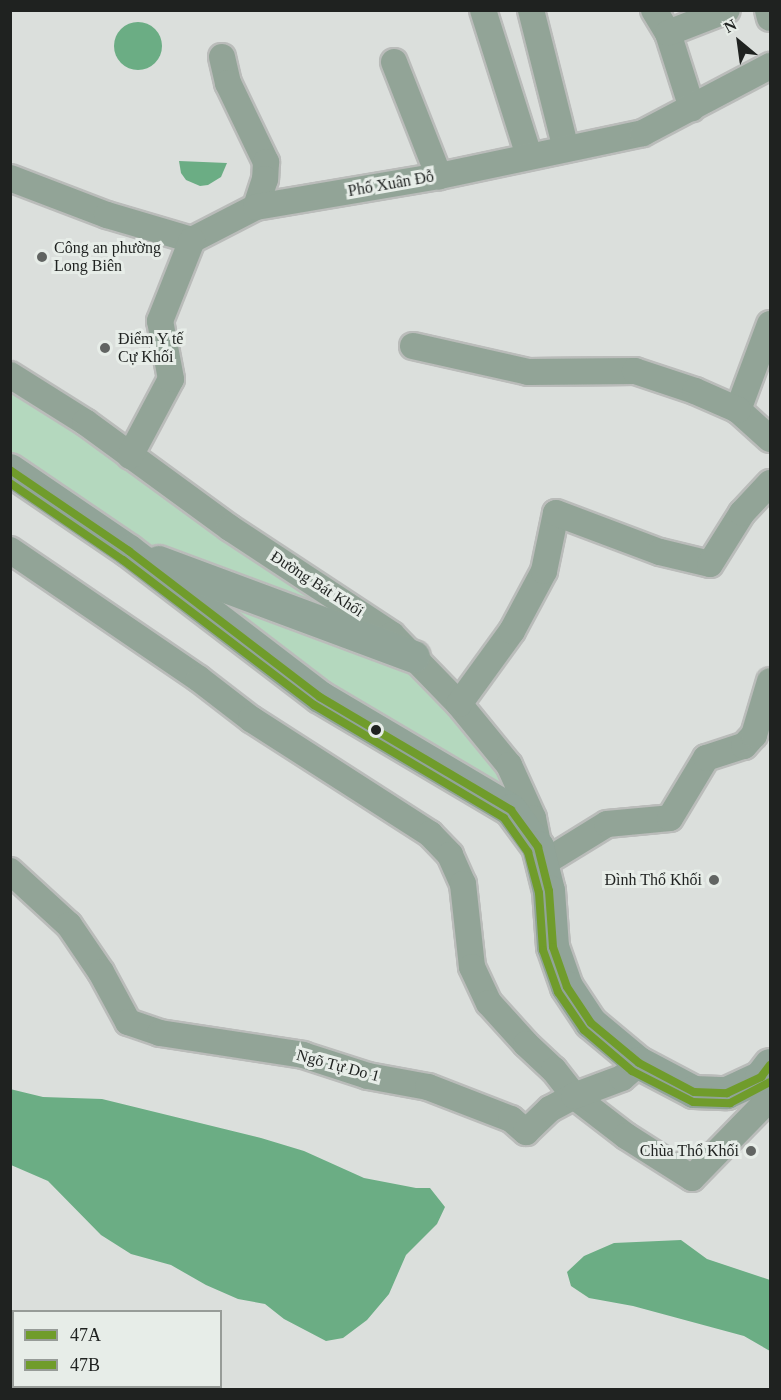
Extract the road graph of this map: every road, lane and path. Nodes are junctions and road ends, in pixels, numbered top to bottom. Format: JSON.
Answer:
{"nodes":[{"id":1,"x":483,"y":10,"type":"edge"},
{"id":2,"x":531,"y":10,"type":"edge"},
{"id":3,"x":654,"y":10,"type":"edge"},
{"id":4,"x":727,"y":10,"type":"edge"},
{"id":5,"x":768,"y":10,"type":"edge"},
{"id":6,"x":771,"y":18,"type":"edge"},
{"id":7,"x":668,"y":33,"type":"junction"},
{"id":8,"x":222,"y":57,"type":"dead end"},
{"id":9,"x":394,"y":62,"type":"dead end"},
{"id":10,"x":771,"y":66,"type":"edge"},
{"id":11,"x":692,"y":108,"type":"junction"},
{"id":12,"x":566,"y":148,"type":"junction"},
{"id":13,"x":529,"y":156,"type":"junction"},
{"id":14,"x":440,"y":176,"type":"junction"},
{"id":15,"x":10,"y":178,"type":"edge"},
{"id":16,"x":256,"y":207,"type":"junction"},
{"id":17,"x":192,"y":240,"type":"junction"},
{"id":18,"x":771,"y":324,"type":"edge"},
{"id":19,"x":413,"y":346,"type":"dead end"},
{"id":20,"x":10,"y":375,"type":"edge"},
{"id":21,"x":738,"y":410,"type":"junction"},
{"id":22,"x":771,"y":439,"type":"edge"},
{"id":23,"x":130,"y":456,"type":"junction"},
{"id":24,"x":10,"y":470,"type":"edge"},
{"id":25,"x":771,"y":483,"type":"edge"},
{"id":26,"x":10,"y":550,"type":"edge"},
{"id":27,"x":129,"y":551,"type":"junction"},
{"id":28,"x":414,"y":657,"type":"junction"},
{"id":29,"x":771,"y":681,"type":"edge"},
{"id":30,"x":459,"y":704,"type":"junction"},
{"id":31,"x":542,"y":864,"type":"junction"},
{"id":32,"x":10,"y":871,"type":"edge"},
{"id":33,"x":639,"y":1063,"type":"junction"},
{"id":34,"x":771,"y":1065,"type":"edge"},
{"id":35,"x":574,"y":1096,"type":"junction"},
{"id":36,"x":771,"y":1098,"type":"edge"}],
"edges":[{"from":1,"to":13,"type":"street"},
{"from":2,"to":12,"type":"street"},
{"from":3,"to":7,"type":"street"},
{"from":4,"to":7,"type":"street"},
{"from":5,"to":6,"type":"street"},
{"from":7,"to":11,"type":"street"},
{"from":8,"to":16,"type":"street"},
{"from":9,"to":14,"type":"street"},
{"from":10,"to":11,"type":"street","name":"Phố Xuân Đỗ"},
{"from":11,"to":12,"type":"street","name":"Phố Xuân Đỗ"},
{"from":12,"to":13,"type":"street","name":"Phố Xuân Đỗ"},
{"from":13,"to":14,"type":"street","name":"Phố Xuân Đỗ"},
{"from":14,"to":16,"type":"street","name":"Phố Xuân Đỗ"},
{"from":15,"to":17,"type":"street"},
{"from":16,"to":17,"type":"street","name":"Phố Xuân Đỗ"},
{"from":17,"to":23,"type":"street"},
{"from":18,"to":21,"type":"street"},
{"from":19,"to":21,"type":"street"},
{"from":20,"to":23,"type":"street","name":"Đường Bát Khối"},
{"from":21,"to":22,"type":"street"},
{"from":23,"to":28,"type":"street","name":"Đường Bát Khối"},
{"from":24,"to":27,"type":"main road"},
{"from":25,"to":30,"type":"street"},
{"from":26,"to":35,"type":"street"},
{"from":27,"to":28,"type":"main road"},
{"from":27,"to":31,"type":"main road"},
{"from":28,"to":30,"type":"street","name":"Đường Bát Khối"},
{"from":29,"to":31,"type":"street"},
{"from":30,"to":31,"type":"street","name":"Đường Bát Khối"},
{"from":31,"to":33,"type":"main road"},
{"from":32,"to":35,"type":"street","name":"Ngõ Tự Do 1"},
{"from":33,"to":34,"type":"main road"},
{"from":33,"to":35,"type":"street","name":"Ngõ Tự Do 1"},
{"from":35,"to":36,"type":"street"}]}
